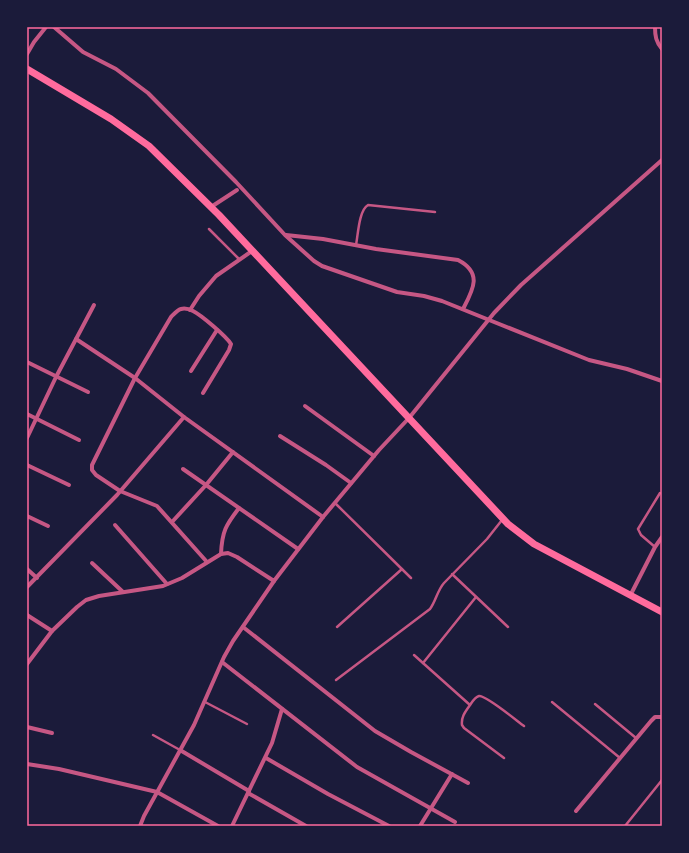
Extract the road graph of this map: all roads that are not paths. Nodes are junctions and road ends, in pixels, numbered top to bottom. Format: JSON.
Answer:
{"nodes":[{"id":1,"x":46,"y":27,"type":"edge"},
{"id":2,"x":54,"y":27,"type":"edge"},
{"id":3,"x":655,"y":27,"type":"edge"},
{"id":4,"x":662,"y":49,"type":"edge"},
{"id":5,"x":27,"y":54,"type":"edge"},
{"id":6,"x":27,"y":69,"type":"edge"},
{"id":7,"x":662,"y":160,"type":"edge"},
{"id":8,"x":237,"y":190,"type":"dead end"},
{"id":9,"x":212,"y":207,"type":"junction"},
{"id":10,"x":435,"y":212,"type":"dead end"},
{"id":11,"x":209,"y":229,"type":"dead end"},
{"id":12,"x":285,"y":235,"type":"junction"},
{"id":13,"x":356,"y":246,"type":"junction"},
{"id":14,"x":252,"y":250,"type":"junction"},
{"id":15,"x":239,"y":259,"type":"junction"},
{"id":16,"x":94,"y":305,"type":"dead end"},
{"id":17,"x":463,"y":309,"type":"junction"},
{"id":18,"x":190,"y":310,"type":"junction"},
{"id":19,"x":489,"y":320,"type":"junction"},
{"id":20,"x":217,"y":330,"type":"junction"},
{"id":21,"x":76,"y":339,"type":"junction"},
{"id":22,"x":27,"y":362,"type":"edge"},
{"id":23,"x":191,"y":371,"type":"dead end"},
{"id":24,"x":56,"y":376,"type":"junction"},
{"id":25,"x":135,"y":378,"type":"junction"},
{"id":26,"x":662,"y":381,"type":"edge"},
{"id":27,"x":88,"y":392,"type":"dead end"},
{"id":28,"x":203,"y":393,"type":"dead end"},
{"id":29,"x":305,"y":406,"type":"dead end"},
{"id":30,"x":27,"y":414,"type":"edge"},
{"id":31,"x":184,"y":417,"type":"junction"},
{"id":32,"x":36,"y":418,"type":"junction"},
{"id":33,"x":409,"y":418,"type":"junction"},
{"id":34,"x":280,"y":436,"type":"dead end"},
{"id":35,"x":27,"y":438,"type":"edge"},
{"id":36,"x":79,"y":440,"type":"dead end"},
{"id":37,"x":233,"y":452,"type":"junction"},
{"id":38,"x":374,"y":456,"type":"junction"},
{"id":39,"x":27,"y":465,"type":"edge"},
{"id":40,"x":183,"y":469,"type":"dead end"},
{"id":41,"x":352,"y":483,"type":"junction"},
{"id":42,"x":69,"y":484,"type":"dead end"},
{"id":43,"x":206,"y":485,"type":"junction"},
{"id":44,"x":120,"y":491,"type":"junction"},
{"id":45,"x":660,"y":493,"type":"dead end"},
{"id":46,"x":335,"y":503,"type":"junction"},
{"id":47,"x":238,"y":508,"type":"junction"},
{"id":48,"x":27,"y":516,"type":"edge"},
{"id":49,"x":323,"y":517,"type":"junction"},
{"id":50,"x":503,"y":519,"type":"junction"},
{"id":51,"x":172,"y":522,"type":"junction"},
{"id":52,"x":115,"y":525,"type":"dead end"},
{"id":53,"x":48,"y":526,"type":"dead end"},
{"id":54,"x":662,"y":537,"type":"edge"},
{"id":55,"x":655,"y":547,"type":"junction"},
{"id":56,"x":298,"y":549,"type":"junction"},
{"id":57,"x":221,"y":554,"type":"junction"},
{"id":58,"x":207,"y":562,"type":"junction"},
{"id":59,"x":92,"y":563,"type":"dead end"},
{"id":60,"x":27,"y":569,"type":"edge"},
{"id":61,"x":402,"y":569,"type":"junction"},
{"id":62,"x":452,"y":574,"type":"junction"},
{"id":63,"x":37,"y":578,"type":"junction"},
{"id":64,"x":411,"y":578,"type":"dead end"},
{"id":65,"x":274,"y":581,"type":"junction"},
{"id":66,"x":167,"y":584,"type":"junction"},
{"id":67,"x":27,"y":587,"type":"edge"},
{"id":68,"x":123,"y":592,"type":"junction"},
{"id":69,"x":630,"y":596,"type":"junction"},
{"id":70,"x":476,"y":597,"type":"junction"},
{"id":71,"x":662,"y":612,"type":"edge"},
{"id":72,"x":27,"y":614,"type":"edge"},
{"id":73,"x":243,"y":627,"type":"junction"},
{"id":74,"x":337,"y":627,"type":"dead end"},
{"id":75,"x":508,"y":627,"type":"dead end"},
{"id":76,"x":52,"y":631,"type":"junction"},
{"id":77,"x":414,"y":655,"type":"dead end"},
{"id":78,"x":222,"y":662,"type":"junction"},
{"id":79,"x":423,"y":663,"type":"junction"},
{"id":80,"x":27,"y":664,"type":"edge"},
{"id":81,"x":336,"y":680,"type":"dead end"},
{"id":82,"x":205,"y":702,"type":"junction"},
{"id":83,"x":552,"y":702,"type":"dead end"},
{"id":84,"x":595,"y":704,"type":"dead end"},
{"id":85,"x":470,"y":705,"type":"junction"},
{"id":86,"x":282,"y":709,"type":"junction"},
{"id":87,"x":662,"y":717,"type":"edge"},
{"id":88,"x":247,"y":724,"type":"dead end"},
{"id":89,"x":524,"y":726,"type":"dead end"},
{"id":90,"x":27,"y":727,"type":"edge"},
{"id":91,"x":52,"y":733,"type":"dead end"},
{"id":92,"x":153,"y":736,"type":"dead end"},
{"id":93,"x":637,"y":738,"type":"junction"},
{"id":94,"x":180,"y":750,"type":"junction"},
{"id":95,"x":266,"y":758,"type":"junction"},
{"id":96,"x":504,"y":758,"type":"dead end"},
{"id":97,"x":620,"y":758,"type":"junction"},
{"id":98,"x":27,"y":764,"type":"edge"},
{"id":99,"x":452,"y":774,"type":"junction"},
{"id":100,"x":662,"y":780,"type":"edge"},
{"id":101,"x":468,"y":783,"type":"dead end"},
{"id":102,"x":157,"y":792,"type":"junction"},
{"id":103,"x":249,"y":792,"type":"junction"},
{"id":104,"x":431,"y":809,"type":"junction"},
{"id":105,"x":576,"y":811,"type":"dead end"},
{"id":106,"x":455,"y":822,"type":"dead end"},
{"id":107,"x":140,"y":826,"type":"edge"},
{"id":108,"x":218,"y":826,"type":"edge"},
{"id":109,"x":232,"y":826,"type":"edge"},
{"id":110,"x":306,"y":826,"type":"edge"},
{"id":111,"x":389,"y":826,"type":"edge"},
{"id":112,"x":420,"y":826,"type":"edge"},
{"id":113,"x":625,"y":826,"type":"edge"}],
"edges":[{"from":1,"to":5,"type":"street"},
{"from":2,"to":12,"type":"street"},
{"from":3,"to":4,"type":"street"},
{"from":6,"to":9,"type":"main road"},
{"from":7,"to":19,"type":"street"},
{"from":8,"to":9,"type":"street"},
{"from":9,"to":14,"type":"main road"},
{"from":10,"to":13,"type":"lane"},
{"from":11,"to":15,"type":"lane"},
{"from":12,"to":13,"type":"street"},
{"from":12,"to":17,"type":"street"},
{"from":13,"to":17,"type":"street"},
{"from":14,"to":15,"type":"street"},
{"from":14,"to":33,"type":"main road"},
{"from":15,"to":18,"type":"street"},
{"from":16,"to":21,"type":"street"},
{"from":17,"to":19,"type":"street"},
{"from":18,"to":20,"type":"street"},
{"from":18,"to":25,"type":"street"},
{"from":19,"to":26,"type":"street"},
{"from":19,"to":33,"type":"street"},
{"from":20,"to":23,"type":"street"},
{"from":20,"to":28,"type":"street"},
{"from":21,"to":24,"type":"street"},
{"from":21,"to":25,"type":"street"},
{"from":22,"to":24,"type":"street"},
{"from":24,"to":27,"type":"street"},
{"from":24,"to":32,"type":"street"},
{"from":25,"to":31,"type":"street"},
{"from":25,"to":44,"type":"street"},
{"from":29,"to":38,"type":"street"},
{"from":30,"to":32,"type":"street"},
{"from":31,"to":37,"type":"street"},
{"from":31,"to":44,"type":"street"},
{"from":32,"to":35,"type":"street"},
{"from":32,"to":36,"type":"street"},
{"from":33,"to":38,"type":"street"},
{"from":33,"to":50,"type":"main road"},
{"from":34,"to":41,"type":"street"},
{"from":37,"to":43,"type":"street"},
{"from":37,"to":49,"type":"street"},
{"from":38,"to":41,"type":"street"},
{"from":39,"to":42,"type":"street"},
{"from":40,"to":43,"type":"street"},
{"from":41,"to":46,"type":"street"},
{"from":43,"to":47,"type":"street"},
{"from":43,"to":51,"type":"street"},
{"from":44,"to":51,"type":"street"},
{"from":44,"to":63,"type":"street"},
{"from":45,"to":55,"type":"lane"},
{"from":46,"to":49,"type":"street"},
{"from":46,"to":61,"type":"lane"},
{"from":47,"to":56,"type":"street"},
{"from":47,"to":57,"type":"street"},
{"from":48,"to":53,"type":"street"},
{"from":49,"to":56,"type":"street"},
{"from":50,"to":62,"type":"lane"},
{"from":50,"to":69,"type":"main road"},
{"from":51,"to":58,"type":"street"},
{"from":52,"to":66,"type":"street"},
{"from":54,"to":55,"type":"street"},
{"from":55,"to":69,"type":"street"},
{"from":56,"to":65,"type":"street"},
{"from":57,"to":58,"type":"street"},
{"from":57,"to":65,"type":"street"},
{"from":58,"to":66,"type":"street"},
{"from":59,"to":68,"type":"street"},
{"from":60,"to":63,"type":"street"},
{"from":61,"to":64,"type":"lane"},
{"from":61,"to":74,"type":"lane"},
{"from":62,"to":70,"type":"lane"},
{"from":62,"to":81,"type":"lane"},
{"from":63,"to":67,"type":"street"},
{"from":65,"to":73,"type":"street"},
{"from":66,"to":68,"type":"street"},
{"from":68,"to":76,"type":"street"},
{"from":69,"to":71,"type":"main road"},
{"from":70,"to":75,"type":"lane"},
{"from":70,"to":79,"type":"lane"},
{"from":72,"to":76,"type":"street"},
{"from":73,"to":78,"type":"street"},
{"from":73,"to":99,"type":"street"},
{"from":76,"to":80,"type":"street"},
{"from":77,"to":79,"type":"lane"},
{"from":78,"to":82,"type":"street"},
{"from":78,"to":86,"type":"street"},
{"from":79,"to":85,"type":"lane"},
{"from":82,"to":88,"type":"lane"},
{"from":82,"to":94,"type":"street"},
{"from":83,"to":97,"type":"lane"},
{"from":84,"to":93,"type":"lane"},
{"from":85,"to":89,"type":"lane"},
{"from":85,"to":96,"type":"lane"},
{"from":86,"to":95,"type":"street"},
{"from":86,"to":104,"type":"street"},
{"from":87,"to":93,"type":"street"},
{"from":90,"to":91,"type":"street"},
{"from":92,"to":94,"type":"lane"},
{"from":93,"to":97,"type":"street"},
{"from":94,"to":102,"type":"street"},
{"from":94,"to":103,"type":"street"},
{"from":95,"to":103,"type":"street"},
{"from":95,"to":111,"type":"street"},
{"from":97,"to":105,"type":"street"},
{"from":98,"to":102,"type":"street"},
{"from":99,"to":101,"type":"street"},
{"from":99,"to":104,"type":"street"},
{"from":100,"to":113,"type":"lane"},
{"from":102,"to":107,"type":"street"},
{"from":102,"to":108,"type":"street"},
{"from":103,"to":109,"type":"street"},
{"from":103,"to":110,"type":"street"},
{"from":104,"to":106,"type":"street"},
{"from":104,"to":112,"type":"street"}]}
